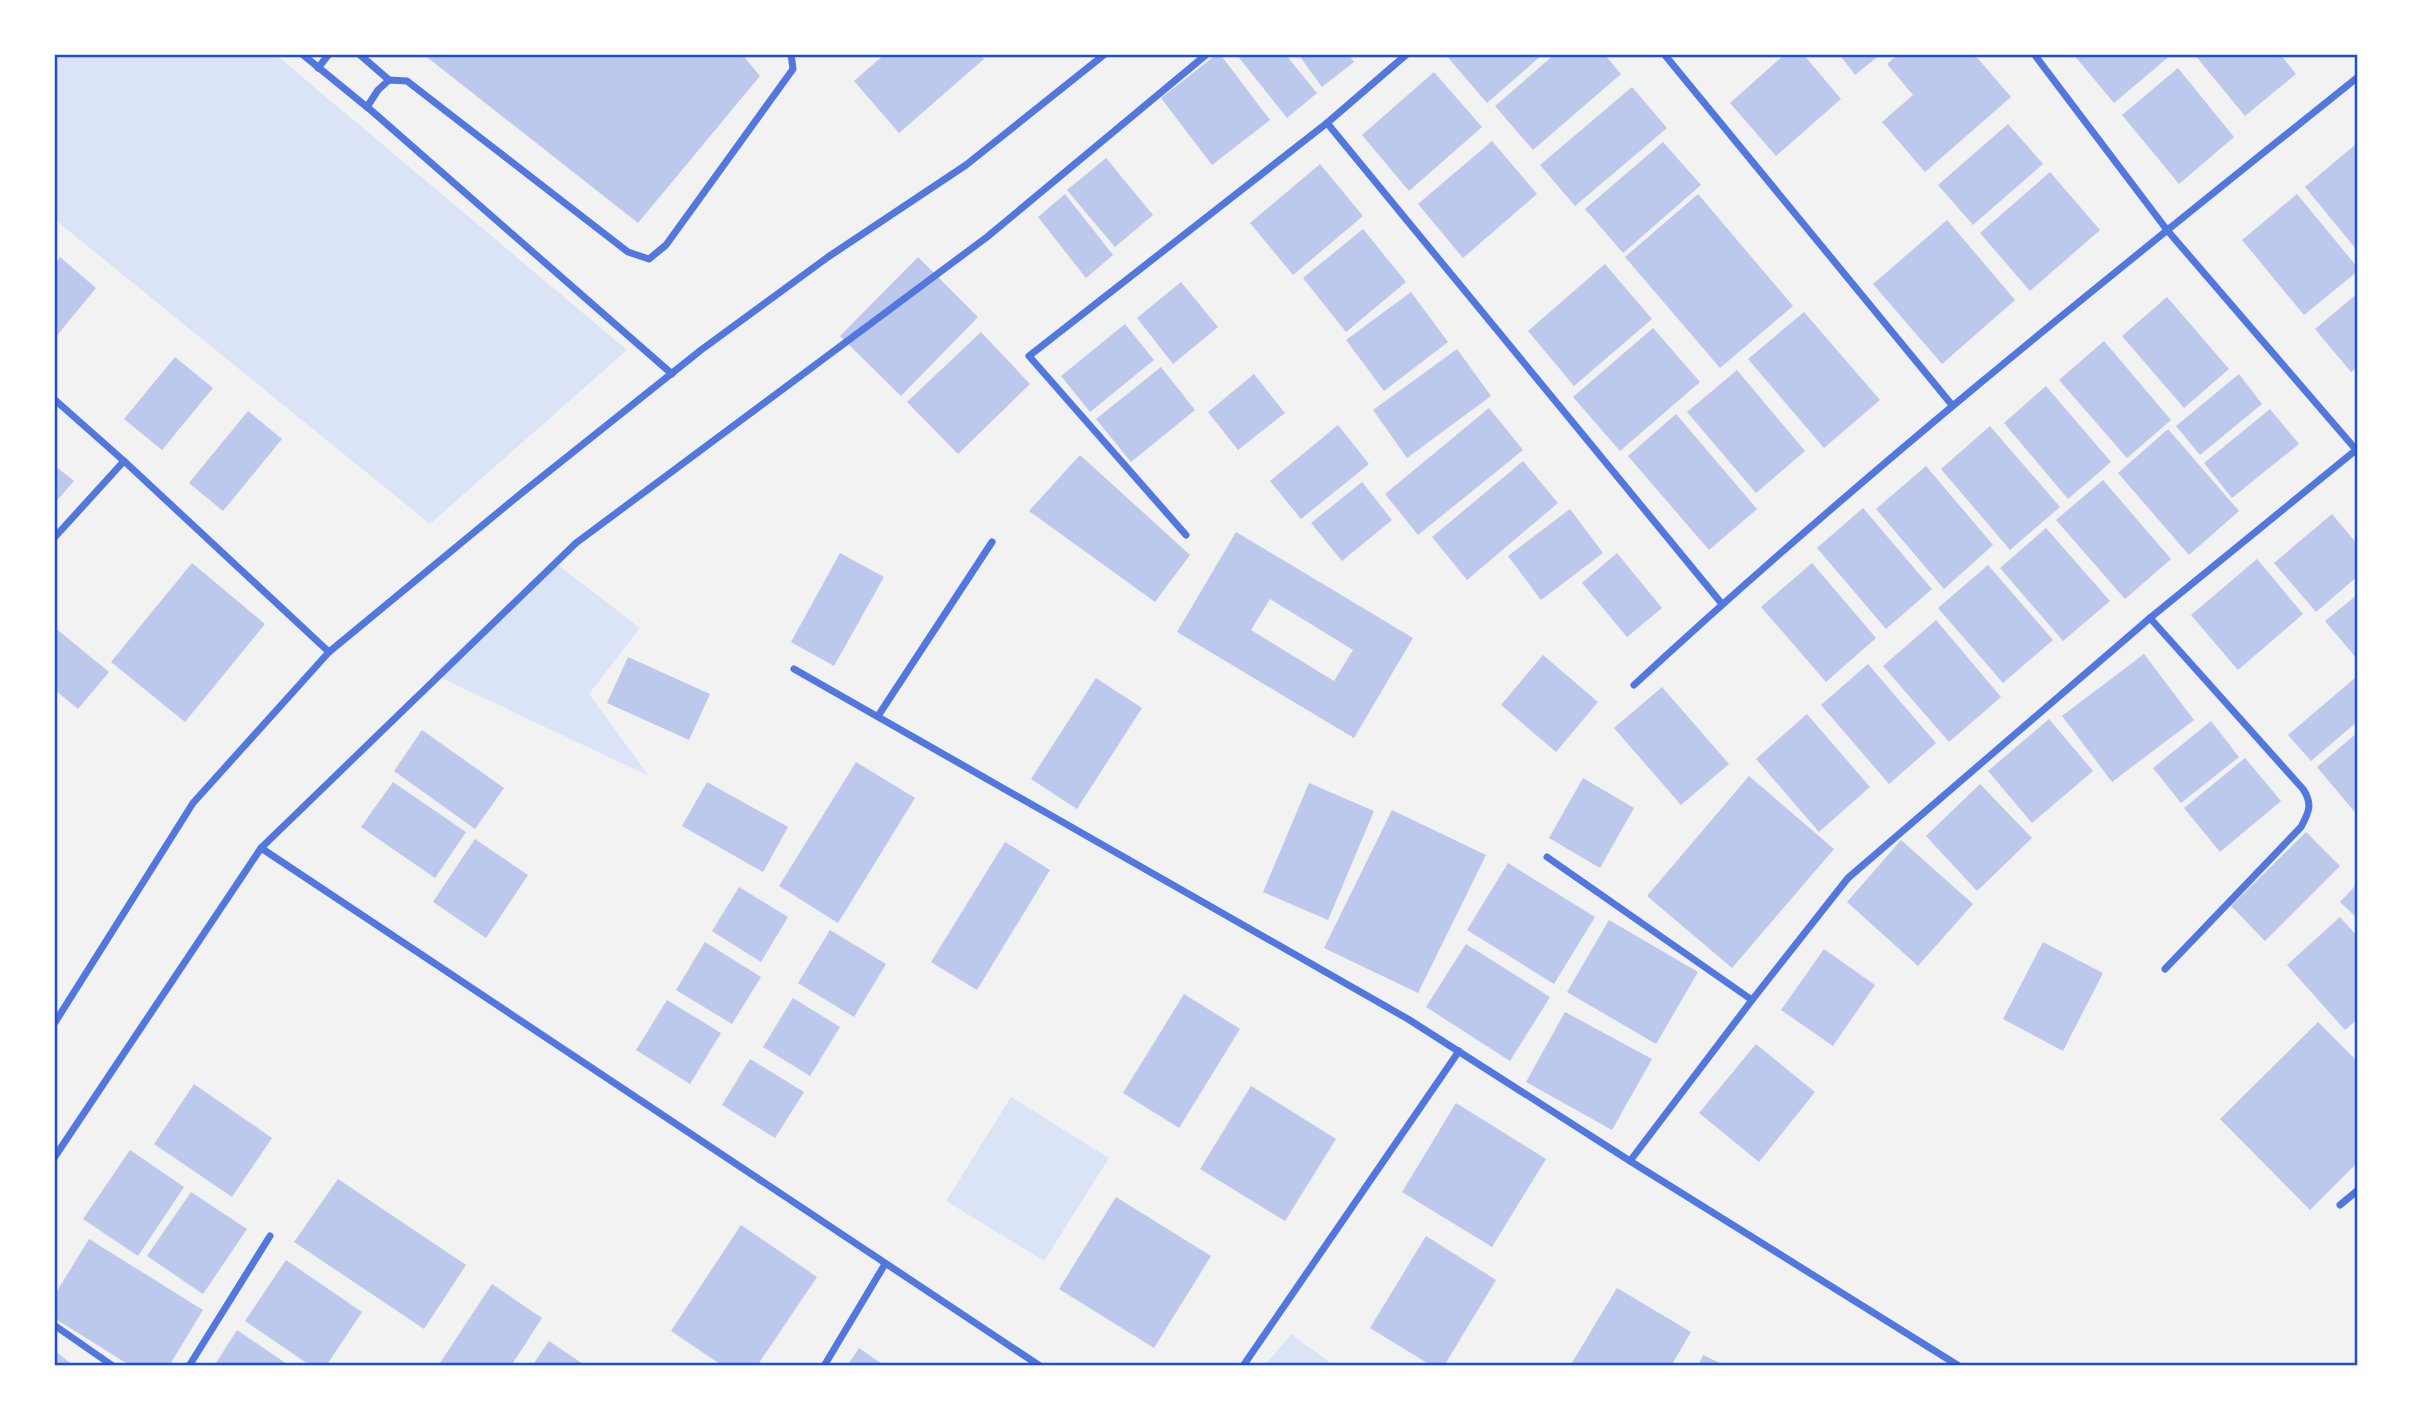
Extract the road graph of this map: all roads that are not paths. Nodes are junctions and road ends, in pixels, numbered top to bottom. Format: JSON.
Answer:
{"nodes":[{"id":1,"x":302,"y":54,"type":"edge"},
{"id":2,"x":329,"y":54,"type":"edge"},
{"id":3,"x":359,"y":54,"type":"edge"},
{"id":4,"x":791,"y":54,"type":"edge"},
{"id":5,"x":1105,"y":54,"type":"edge"},
{"id":6,"x":1207,"y":54,"type":"edge"},
{"id":7,"x":1407,"y":54,"type":"edge"},
{"id":8,"x":1664,"y":54,"type":"edge"},
{"id":9,"x":2034,"y":54,"type":"edge"},
{"id":10,"x":318,"y":68,"type":"junction"},
{"id":11,"x":2358,"y":77,"type":"edge"},
{"id":12,"x":389,"y":80,"type":"junction"},
{"id":13,"x":367,"y":107,"type":"junction"},
{"id":14,"x":1327,"y":123,"type":"junction"},
{"id":15,"x":2167,"y":230,"type":"junction"},
{"id":16,"x":672,"y":374,"type":"junction"},
{"id":17,"x":54,"y":399,"type":"edge"},
{"id":18,"x":1952,"y":405,"type":"junction"},
{"id":19,"x":2357,"y":451,"type":"edge"},
{"id":20,"x":124,"y":461,"type":"junction"},
{"id":21,"x":1186,"y":535,"type":"dead end"},
{"id":22,"x":54,"y":538,"type":"edge"},
{"id":23,"x":992,"y":542,"type":"dead end"},
{"id":24,"x":1722,"y":604,"type":"junction"},
{"id":25,"x":2150,"y":618,"type":"junction"},
{"id":26,"x":329,"y":652,"type":"junction"},
{"id":27,"x":794,"y":669,"type":"dead end"},
{"id":28,"x":1634,"y":685,"type":"dead end"},
{"id":29,"x":878,"y":716,"type":"junction"},
{"id":30,"x":261,"y":848,"type":"junction"},
{"id":31,"x":1547,"y":857,"type":"dead end"},
{"id":32,"x":2165,"y":969,"type":"dead end"},
{"id":33,"x":1752,"y":1000,"type":"junction"},
{"id":34,"x":54,"y":1024,"type":"edge"},
{"id":35,"x":1459,"y":1051,"type":"junction"},
{"id":36,"x":54,"y":1158,"type":"edge"},
{"id":37,"x":1630,"y":1161,"type":"junction"},
{"id":38,"x":2358,"y":1190,"type":"edge"},
{"id":39,"x":2340,"y":1205,"type":"dead end"},
{"id":40,"x":270,"y":1236,"type":"dead end"},
{"id":41,"x":885,"y":1264,"type":"junction"},
{"id":42,"x":54,"y":1325,"type":"edge"},
{"id":43,"x":113,"y":1366,"type":"edge"},
{"id":44,"x":189,"y":1366,"type":"edge"},
{"id":45,"x":824,"y":1366,"type":"edge"},
{"id":46,"x":1040,"y":1366,"type":"edge"},
{"id":47,"x":1243,"y":1366,"type":"edge"},
{"id":48,"x":1959,"y":1366,"type":"edge"}],
"edges":[{"from":1,"to":10,"type":"street"},
{"from":2,"to":10,"type":"street"},
{"from":3,"to":12,"type":"street"},
{"from":4,"to":12,"type":"street"},
{"from":5,"to":16,"type":"street"},
{"from":6,"to":30,"type":"street"},
{"from":7,"to":14,"type":"street"},
{"from":8,"to":18,"type":"street"},
{"from":9,"to":15,"type":"street"},
{"from":10,"to":13,"type":"street"},
{"from":11,"to":15,"type":"street"},
{"from":12,"to":13,"type":"street"},
{"from":13,"to":16,"type":"street"},
{"from":14,"to":21,"type":"street"},
{"from":14,"to":24,"type":"street"},
{"from":15,"to":18,"type":"street"},
{"from":15,"to":19,"type":"street"},
{"from":16,"to":26,"type":"street"},
{"from":17,"to":20,"type":"street"},
{"from":18,"to":24,"type":"street"},
{"from":19,"to":25,"type":"street"},
{"from":20,"to":22,"type":"street"},
{"from":20,"to":26,"type":"street"},
{"from":23,"to":29,"type":"street"},
{"from":24,"to":28,"type":"street"},
{"from":25,"to":32,"type":"street"},
{"from":25,"to":33,"type":"street"},
{"from":26,"to":34,"type":"street"},
{"from":27,"to":29,"type":"street"},
{"from":29,"to":35,"type":"street"},
{"from":30,"to":36,"type":"street"},
{"from":30,"to":41,"type":"street"},
{"from":31,"to":33,"type":"street"},
{"from":33,"to":37,"type":"street"},
{"from":35,"to":37,"type":"street"},
{"from":35,"to":47,"type":"street"},
{"from":37,"to":48,"type":"street"},
{"from":38,"to":39,"type":"street"},
{"from":40,"to":44,"type":"street"},
{"from":41,"to":45,"type":"street"},
{"from":41,"to":46,"type":"street"},
{"from":42,"to":43,"type":"street"}]}
